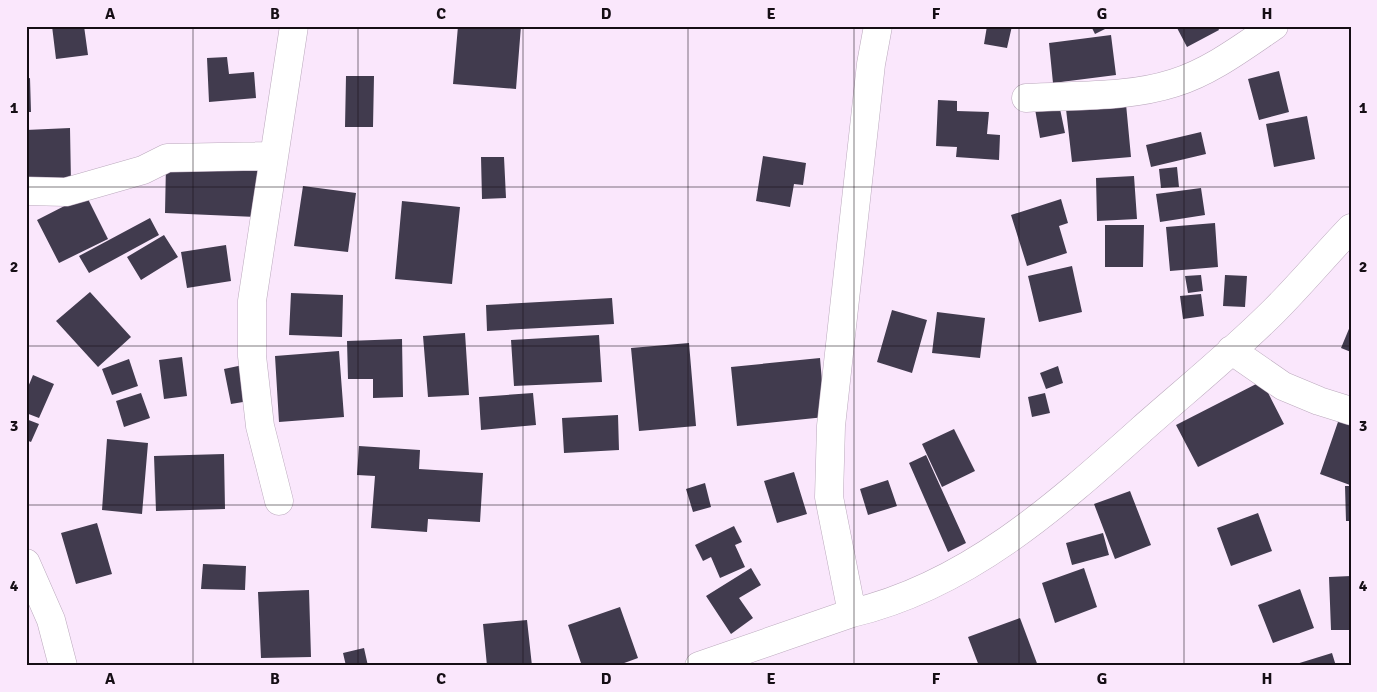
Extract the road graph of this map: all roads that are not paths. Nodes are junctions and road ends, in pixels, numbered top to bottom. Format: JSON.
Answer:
{"nodes":[{"id":1,"x":294,"y":26,"type":"edge"},
{"id":2,"x":878,"y":26,"type":"edge"},
{"id":3,"x":1258,"y":31,"type":"edge"},
{"id":4,"x":1026,"y":98,"type":"dead end"},
{"id":5,"x":274,"y":156,"type":"junction"},
{"id":6,"x":26,"y":191,"type":"edge"},
{"id":7,"x":1351,"y":228,"type":"edge"},
{"id":8,"x":1231,"y":350,"type":"junction"},
{"id":9,"x":1351,"y":411,"type":"edge"},
{"id":10,"x":279,"y":501,"type":"dead end"},
{"id":11,"x":26,"y":563,"type":"edge"},
{"id":12,"x":852,"y":613,"type":"junction"},
{"id":13,"x":63,"y":666,"type":"edge"},
{"id":14,"x":699,"y":666,"type":"edge"}],
"edges":[{"from":1,"to":5,"type":"street"},
{"from":2,"to":12,"type":"street"},
{"from":3,"to":4,"type":"street"},
{"from":5,"to":6,"type":"street"},
{"from":5,"to":10,"type":"street"},
{"from":7,"to":8,"type":"street"},
{"from":8,"to":9,"type":"street"},
{"from":8,"to":12,"type":"street"},
{"from":11,"to":13,"type":"street"},
{"from":12,"to":14,"type":"street"}]}
